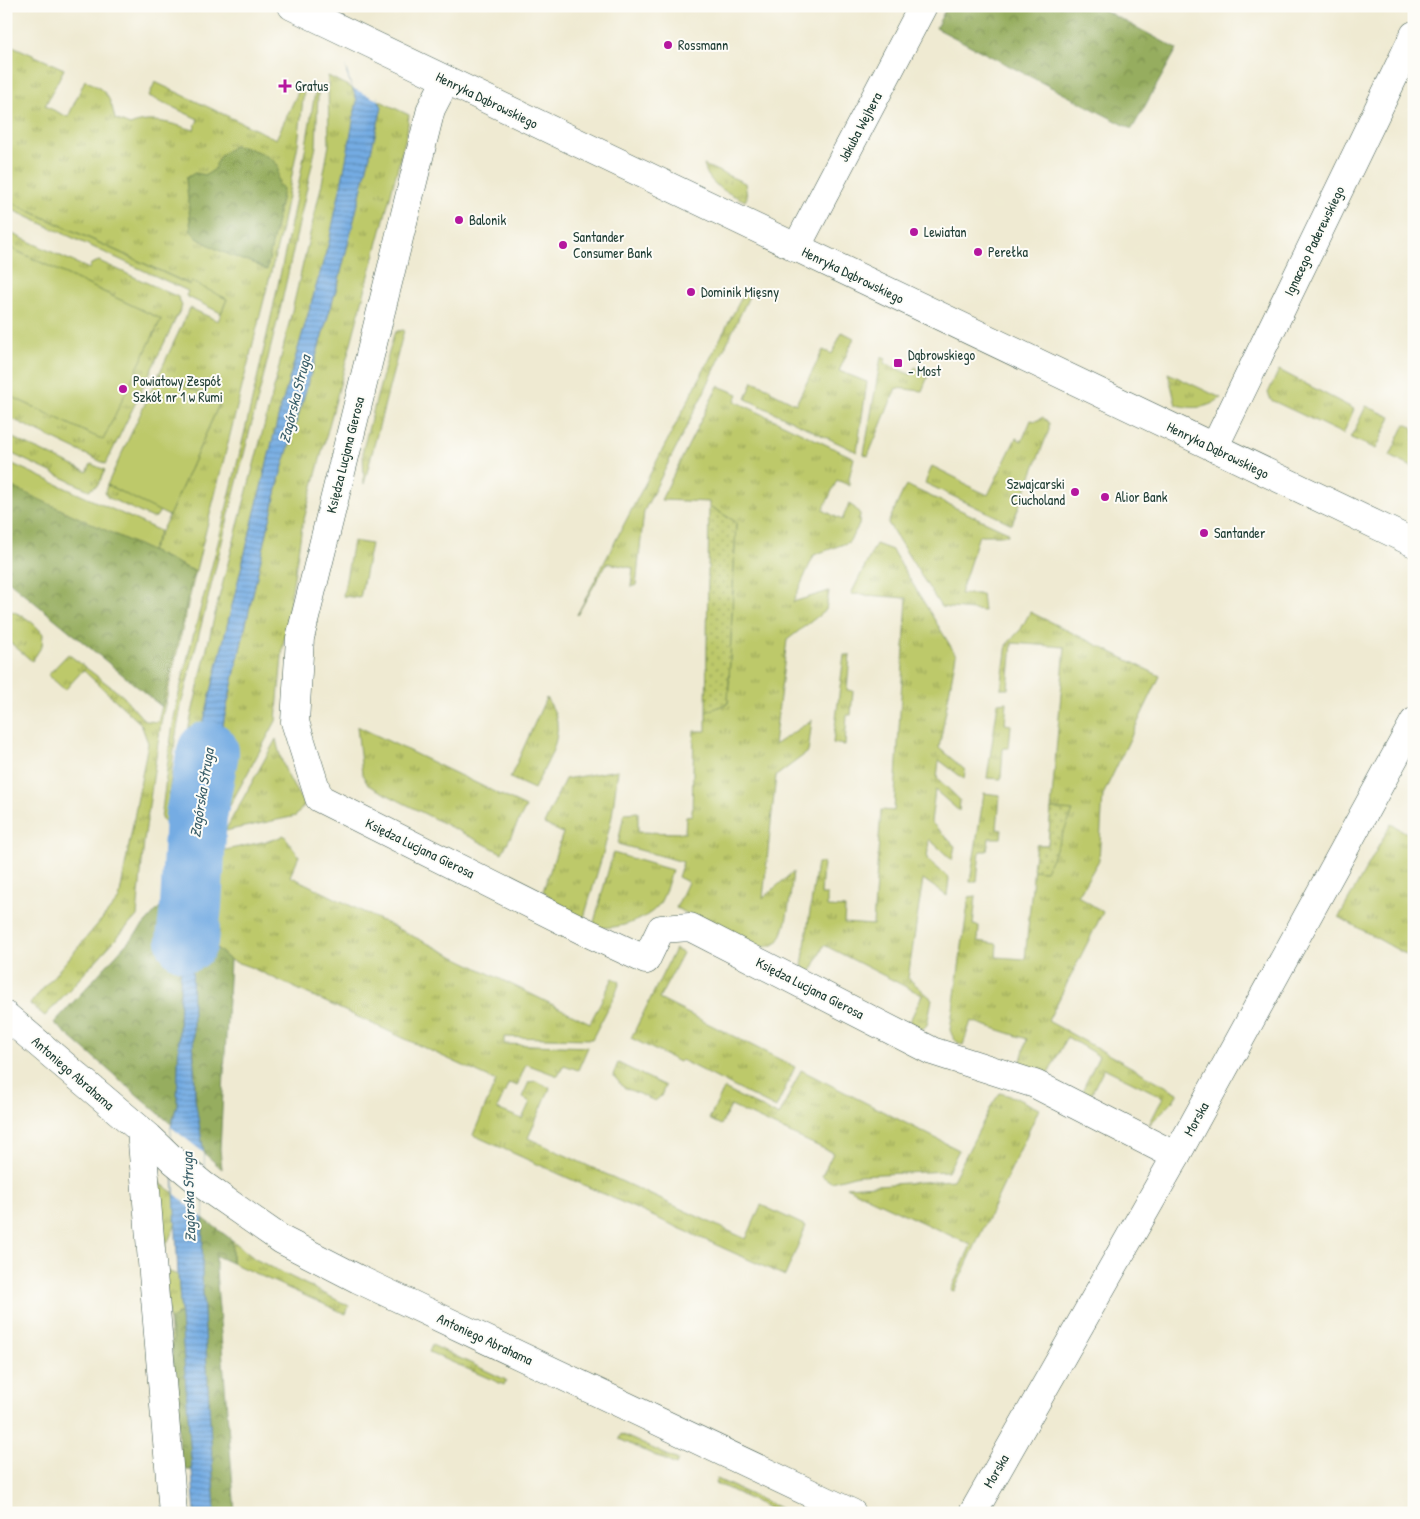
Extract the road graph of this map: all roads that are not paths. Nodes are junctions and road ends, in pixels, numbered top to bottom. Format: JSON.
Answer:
{"nodes":[{"id":1,"x":292,"y":6,"type":"edge"},
{"id":2,"x":923,"y":6,"type":"edge"},
{"id":3,"x":1414,"y":35,"type":"edge"},
{"id":4,"x":446,"y":80,"type":"junction"},
{"id":5,"x":796,"y":248,"type":"junction"},
{"id":6,"x":1214,"y":448,"type":"junction"},
{"id":7,"x":1414,"y":543,"type":"edge"},
{"id":8,"x":1414,"y":722,"type":"edge"},
{"id":9,"x":6,"y":1016,"type":"edge"},
{"id":10,"x":140,"y":1130,"type":"junction"},
{"id":11,"x":1176,"y":1156,"type":"junction"},
{"id":12,"x":174,"y":1513,"type":"edge"},
{"id":13,"x":852,"y":1513,"type":"edge"},
{"id":14,"x":973,"y":1513,"type":"edge"}],
"edges":[{"from":1,"to":4,"type":"street","name":"Henryka Dąbrowskiego"},
{"from":2,"to":5,"type":"street","name":"Jakuba Wejhera"},
{"from":3,"to":6,"type":"street","name":"Ignacego Paderewskiego"},
{"from":4,"to":5,"type":"street","name":"Henryka Dąbrowskiego"},
{"from":4,"to":11,"type":"street","name":"Księdza Lucjana Gierosa"},
{"from":5,"to":6,"type":"street","name":"Henryka Dąbrowskiego"},
{"from":6,"to":7,"type":"street","name":"Henryka Dąbrowskiego"},
{"from":8,"to":11,"type":"street","name":"Morska"},
{"from":9,"to":10,"type":"street","name":"Antoniego Abrahama"},
{"from":10,"to":12,"type":"street"},
{"from":10,"to":13,"type":"street","name":"Antoniego Abrahama"},
{"from":11,"to":14,"type":"street","name":"Morska"}]}
